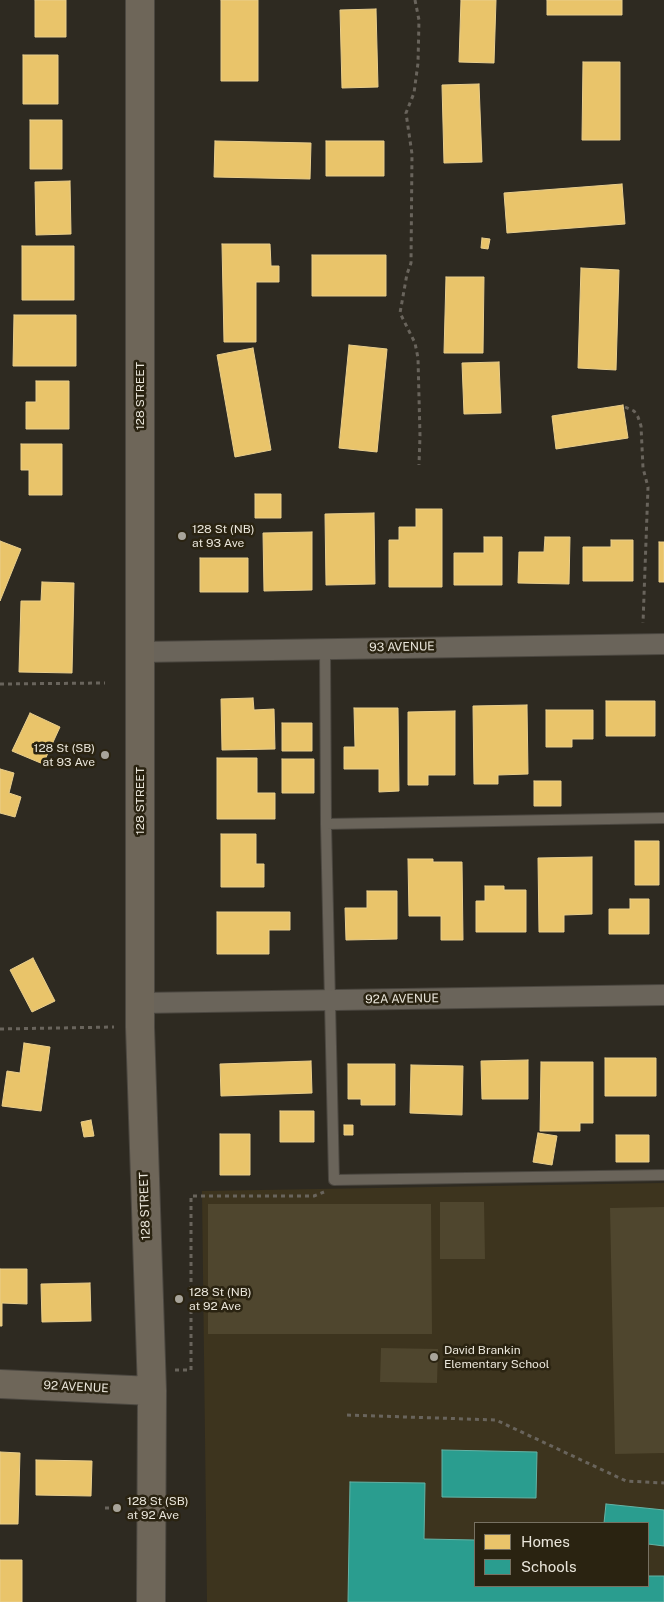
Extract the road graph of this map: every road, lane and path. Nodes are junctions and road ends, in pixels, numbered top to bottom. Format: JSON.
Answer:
{"nodes":[{"id":1,"x":140,"y":0,"type":"edge"},
{"id":2,"x":414,"y":0,"type":"edge"},
{"id":3,"x":625,"y":407,"type":"dead end"},
{"id":4,"x":419,"y":465,"type":"dead end"},
{"id":5,"x":643,"y":625,"type":"dead end"},
{"id":6,"x":664,"y":644,"type":"edge"},
{"id":7,"x":325,"y":648,"type":"junction"},
{"id":8,"x":141,"y":652,"type":"junction"},
{"id":9,"x":105,"y":683,"type":"dead end"},
{"id":10,"x":0,"y":684,"type":"edge"},
{"id":11,"x":664,"y":818,"type":"edge"},
{"id":12,"x":326,"y":824,"type":"junction"},
{"id":13,"x":664,"y":995,"type":"edge"},
{"id":14,"x":330,"y":1000,"type":"junction"},
{"id":15,"x":140,"y":1003,"type":"junction"},
{"id":16,"x":116,"y":1027,"type":"dead end"},
{"id":17,"x":0,"y":1029,"type":"edge"},
{"id":18,"x":664,"y":1175,"type":"edge"},
{"id":19,"x":334,"y":1180,"type":"junction"},
{"id":20,"x":179,"y":1370,"type":"dead end"},
{"id":21,"x":0,"y":1384,"type":"edge"},
{"id":22,"x":152,"y":1391,"type":"junction"},
{"id":23,"x":347,"y":1415,"type":"dead end"},
{"id":24,"x":664,"y":1483,"type":"edge"},
{"id":25,"x":105,"y":1508,"type":"dead end"},
{"id":26,"x":117,"y":1508,"type":"dead end"},
{"id":27,"x":151,"y":1602,"type":"edge"}],
"edges":[{"from":1,"to":8,"type":"main road","name":"128 STREET"},
{"from":2,"to":4,"type":"path"},
{"from":3,"to":5,"type":"path"},
{"from":6,"to":7,"type":"street","name":"93 AVENUE"},
{"from":7,"to":8,"type":"street","name":"93 AVENUE"},
{"from":7,"to":12,"type":"lane"},
{"from":8,"to":15,"type":"main road","name":"128 STREET"},
{"from":9,"to":10,"type":"path"},
{"from":11,"to":12,"type":"lane"},
{"from":12,"to":14,"type":"lane"},
{"from":13,"to":14,"type":"street","name":"92A AVENUE"},
{"from":14,"to":15,"type":"street","name":"92A AVENUE"},
{"from":14,"to":19,"type":"lane"},
{"from":15,"to":22,"type":"main road","name":"128 STREET"},
{"from":16,"to":17,"type":"path"},
{"from":18,"to":19,"type":"lane"},
{"from":19,"to":20,"type":"path"},
{"from":21,"to":22,"type":"main road","name":"92 AVENUE"},
{"from":22,"to":27,"type":"main road","name":"128 STREET"},
{"from":23,"to":24,"type":"path"},
{"from":25,"to":26,"type":"path"}]}
